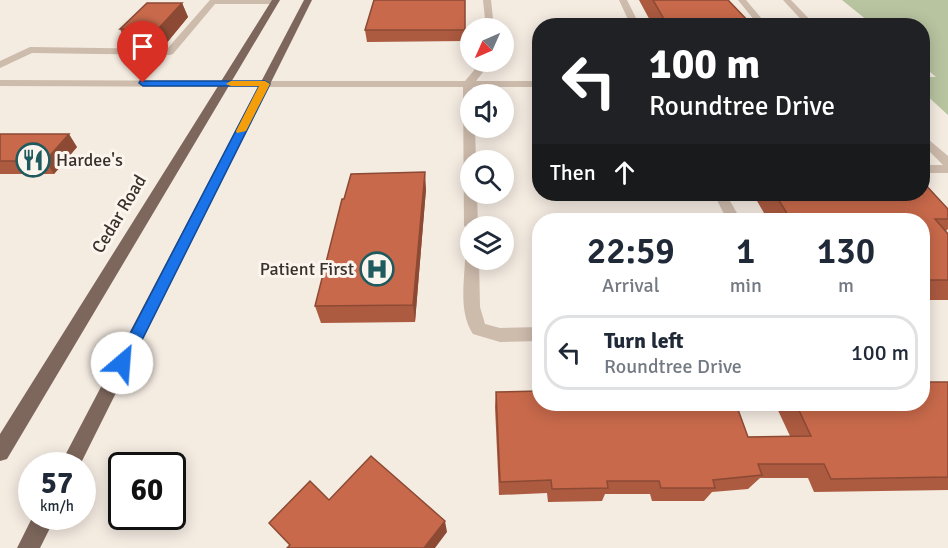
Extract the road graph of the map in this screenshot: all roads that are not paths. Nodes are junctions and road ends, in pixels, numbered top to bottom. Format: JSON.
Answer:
{"nodes":[{"id":1,"x":308,"y":0,"type":"edge"},
{"id":2,"x":487,"y":0,"type":"edge"},
{"id":3,"x":623,"y":0,"type":"edge"},
{"id":4,"x":742,"y":0,"type":"edge"},
{"id":5,"x":787,"y":0,"type":"edge"},
{"id":6,"x":214,"y":1,"type":"edge"},
{"id":7,"x":275,"y":1,"type":"edge"},
{"id":8,"x":489,"y":18,"type":"edge"},
{"id":9,"x":632,"y":18,"type":"edge"},
{"id":10,"x":757,"y":18,"type":"edge"},
{"id":11,"x":804,"y":18,"type":"edge"},
{"id":12,"x":0,"y":65,"type":"edge"},
{"id":13,"x":478,"y":72,"type":"edge"},
{"id":14,"x":0,"y":83,"type":"edge"},
{"id":15,"x":225,"y":84,"type":"junction"},
{"id":16,"x":265,"y":84,"type":"junction"},
{"id":17,"x":460,"y":84,"type":"edge"},
{"id":18,"x":468,"y":84,"type":"edge"},
{"id":19,"x":514,"y":84,"type":"edge"},
{"id":20,"x":532,"y":84,"type":"edge"},
{"id":21,"x":469,"y":138,"type":"edge"},
{"id":22,"x":930,"y":145,"type":"edge"},
{"id":23,"x":948,"y":163,"type":"edge"},
{"id":24,"x":948,"y":168,"type":"edge"},
{"id":25,"x":930,"y":169,"type":"edge"},
{"id":26,"x":471,"y":216,"type":"edge"},
{"id":27,"x":472,"y":270,"type":"edge"},
{"id":28,"x":532,"y":334,"type":"edge"},
{"id":29,"x":0,"y":452,"type":"edge"},
{"id":30,"x":77,"y":452,"type":"edge"},
{"id":31,"x":38,"y":530,"type":"edge"},
{"id":32,"x":28,"y":548,"type":"edge"}],
"edges":[{"from":1,"to":16,"type":"main road"},
{"from":2,"to":8,"type":"street"},
{"from":3,"to":9,"type":"street"},
{"from":4,"to":10,"type":"street"},
{"from":5,"to":11,"type":"street"},
{"from":6,"to":7,"type":"street"},
{"from":6,"to":12,"type":"street"},
{"from":7,"to":15,"type":"main road","name":"Cedar Road"},
{"from":13,"to":18,"type":"street"},
{"from":14,"to":15,"type":"street"},
{"from":15,"to":16,"type":"street"},
{"from":15,"to":29,"type":"main road","name":"Cedar Road"},
{"from":16,"to":17,"type":"street"},
{"from":16,"to":30,"type":"main road"},
{"from":19,"to":20,"type":"street"},
{"from":21,"to":26,"type":"street"},
{"from":22,"to":23,"type":"street"},
{"from":24,"to":25,"type":"street"},
{"from":27,"to":28,"type":"street"},
{"from":31,"to":32,"type":"main road"}]}
